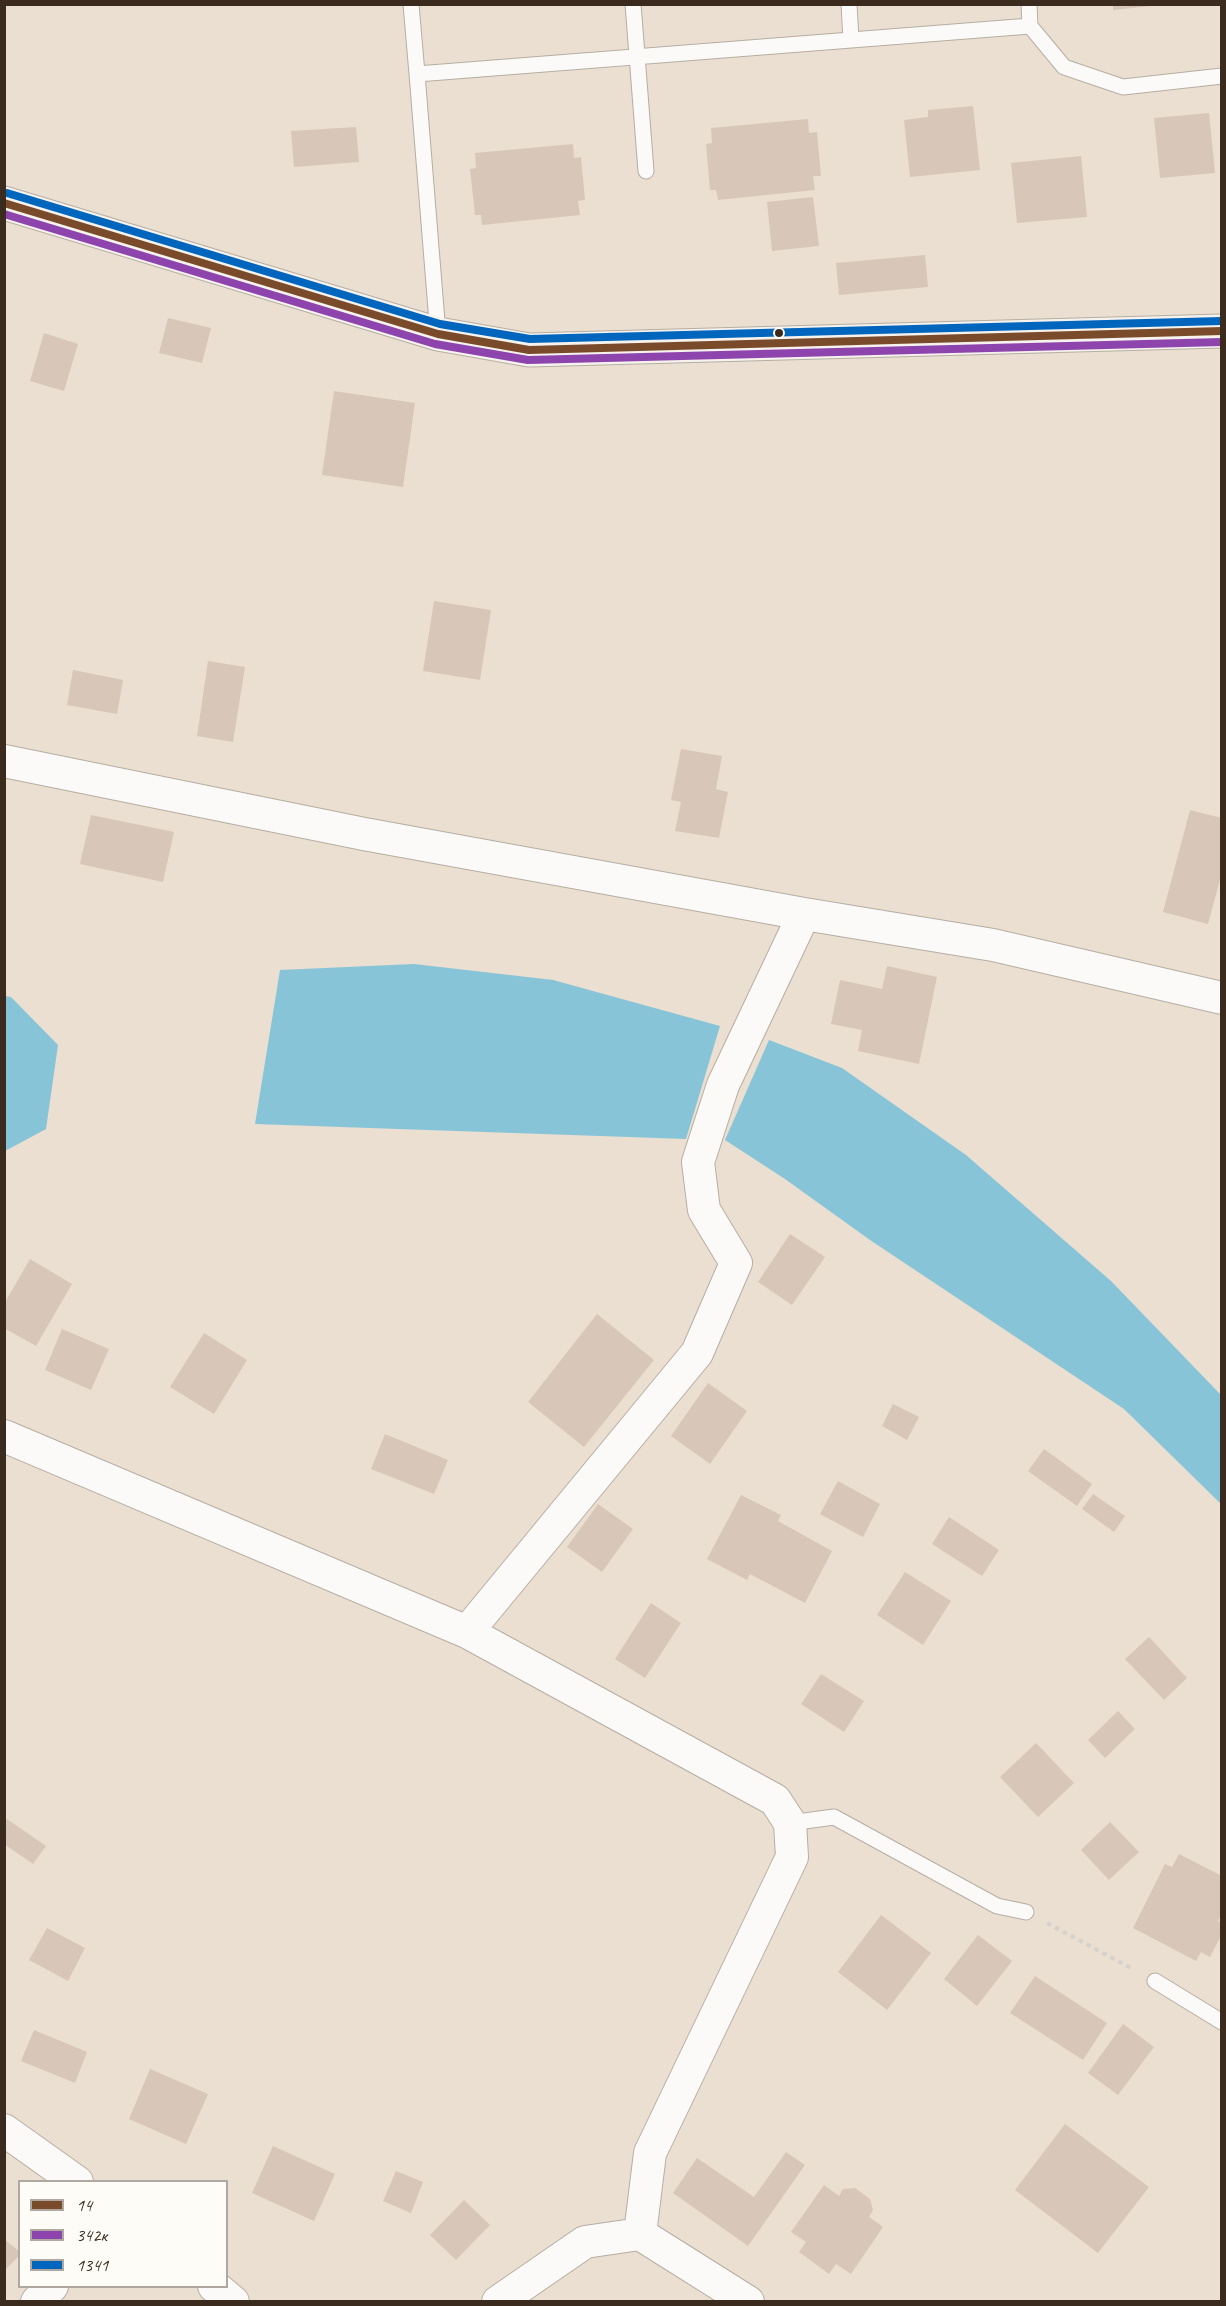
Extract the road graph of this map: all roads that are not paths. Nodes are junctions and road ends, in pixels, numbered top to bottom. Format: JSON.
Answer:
{"nodes":[{"id":1,"x":411,"y":4,"type":"edge"},
{"id":2,"x":633,"y":4,"type":"edge"},
{"id":3,"x":849,"y":4,"type":"edge"},
{"id":4,"x":1029,"y":4,"type":"edge"},
{"id":5,"x":1030,"y":26,"type":"junction"},
{"id":6,"x":851,"y":40,"type":"junction"},
{"id":7,"x":637,"y":57,"type":"junction"},
{"id":8,"x":417,"y":74,"type":"junction"},
{"id":9,"x":1221,"y":76,"type":"edge"},
{"id":10,"x":646,"y":171,"type":"dead end"},
{"id":11,"x":4,"y":203,"type":"edge"},
{"id":12,"x":1221,"y":331,"type":"edge"},
{"id":13,"x":438,"y":334,"type":"junction"},
{"id":14,"x":4,"y":761,"type":"edge"},
{"id":15,"x":804,"y":914,"type":"junction"},
{"id":16,"x":1221,"y":998,"type":"edge"},
{"id":17,"x":4,"y":1436,"type":"edge"},
{"id":18,"x":466,"y":1632,"type":"junction"},
{"id":19,"x":790,"y":1823,"type":"junction"},
{"id":20,"x":1026,"y":1912,"type":"road end"},
{"id":21,"x":1155,"y":1981,"type":"road end"},
{"id":22,"x":1221,"y":2022,"type":"edge"},
{"id":23,"x":4,"y":2130,"type":"edge"},
{"id":24,"x":76,"y":2180,"type":"edge"},
{"id":25,"x":640,"y":2234,"type":"junction"},
{"id":26,"x":50,"y":2288,"type":"edge"},
{"id":27,"x":217,"y":2288,"type":"edge"},
{"id":28,"x":37,"y":2301,"type":"edge"},
{"id":29,"x":233,"y":2301,"type":"edge"},
{"id":30,"x":498,"y":2301,"type":"edge"},
{"id":31,"x":748,"y":2301,"type":"edge"}],
"edges":[{"from":1,"to":8,"type":"lane"},
{"from":2,"to":7,"type":"lane"},
{"from":3,"to":6,"type":"lane"},
{"from":4,"to":5,"type":"lane"},
{"from":5,"to":6,"type":"lane"},
{"from":5,"to":9,"type":"lane"},
{"from":6,"to":7,"type":"lane"},
{"from":7,"to":8,"type":"lane"},
{"from":7,"to":10,"type":"lane"},
{"from":8,"to":13,"type":"lane"},
{"from":11,"to":13,"type":"street"},
{"from":12,"to":13,"type":"street"},
{"from":14,"to":15,"type":"street"},
{"from":15,"to":16,"type":"street"},
{"from":15,"to":18,"type":"street"},
{"from":17,"to":18,"type":"street"},
{"from":18,"to":19,"type":"street"},
{"from":19,"to":20,"type":"lane"},
{"from":19,"to":25,"type":"street"},
{"from":21,"to":22,"type":"lane"},
{"from":23,"to":24,"type":"street"},
{"from":25,"to":30,"type":"street"},
{"from":25,"to":31,"type":"street"},
{"from":26,"to":28,"type":"street"},
{"from":27,"to":29,"type":"street"}]}
